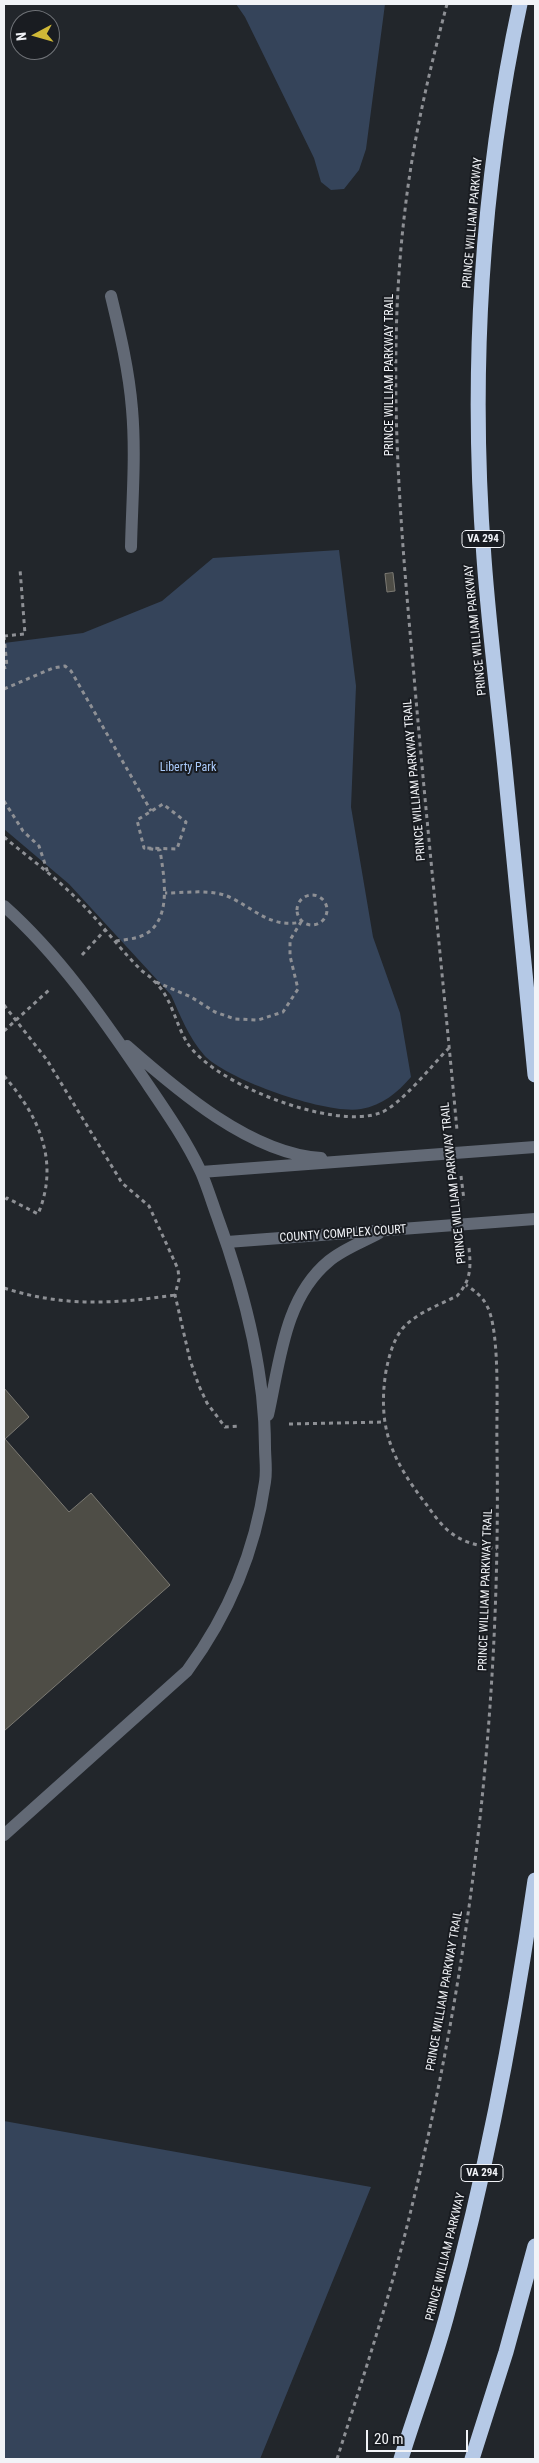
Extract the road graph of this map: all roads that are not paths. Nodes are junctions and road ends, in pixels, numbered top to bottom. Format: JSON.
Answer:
{"nodes":[{"id":1,"x":520,"y":4,"type":"edge"},
{"id":2,"x":111,"y":296,"type":"dead end"},
{"id":3,"x":131,"y":547,"type":"dead end"},
{"id":4,"x":4,"y":906,"type":"edge"},
{"id":5,"x":112,"y":1032,"type":"junction"},
{"id":6,"x":535,"y":1075,"type":"edge"},
{"id":7,"x":535,"y":1147,"type":"edge"},
{"id":8,"x":356,"y":1160,"type":"junction"},
{"id":9,"x":201,"y":1172,"type":"junction"},
{"id":10,"x":535,"y":1219,"type":"edge"},
{"id":11,"x":384,"y":1231,"type":"junction"},
{"id":12,"x":227,"y":1242,"type":"junction"},
{"id":13,"x":265,"y":1425,"type":"junction"},
{"id":14,"x":4,"y":1835,"type":"edge"},
{"id":15,"x":535,"y":1880,"type":"edge"},
{"id":16,"x":535,"y":2246,"type":"edge"},
{"id":17,"x":400,"y":2459,"type":"edge"},
{"id":18,"x":472,"y":2459,"type":"edge"}],
"edges":[{"from":1,"to":6,"type":"highway","name":"PRINCE WILLIAM PARKWAY","number":"VA 294"},
{"from":2,"to":3,"type":"street"},
{"from":4,"to":5,"type":"street"},
{"from":5,"to":8,"type":"street"},
{"from":5,"to":9,"type":"street"},
{"from":7,"to":8,"type":"street"},
{"from":8,"to":9,"type":"street"},
{"from":9,"to":12,"type":"street"},
{"from":10,"to":11,"type":"street","name":"COUNTY COMPLEX COURT"},
{"from":11,"to":12,"type":"street","name":"COUNTY COMPLEX COURT"},
{"from":11,"to":13,"type":"street"},
{"from":12,"to":13,"type":"street"},
{"from":13,"to":14,"type":"street"},
{"from":15,"to":17,"type":"highway","name":"PRINCE WILLIAM PARKWAY","number":"VA 294"},
{"from":16,"to":18,"type":"highway"}]}
